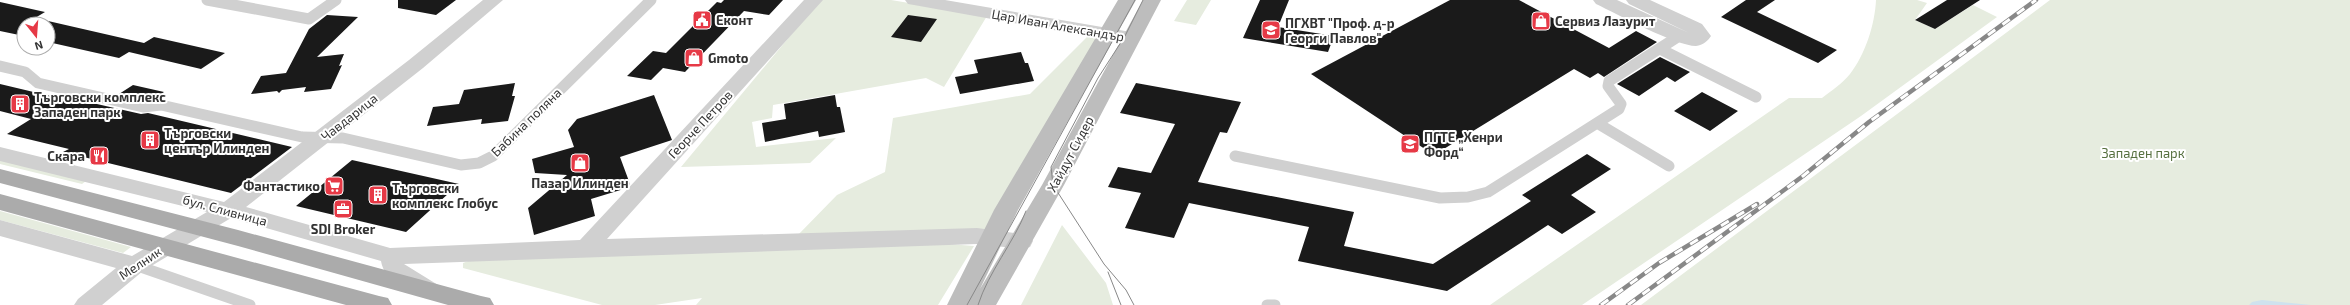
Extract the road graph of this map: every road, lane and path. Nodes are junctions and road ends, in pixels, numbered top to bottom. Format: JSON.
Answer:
{"nodes":[{"id":1,"x":206,"y":0,"type":"edge"},
{"id":2,"x":336,"y":0,"type":"edge"},
{"id":3,"x":494,"y":0,"type":"edge"},
{"id":4,"x":651,"y":0,"type":"edge"},
{"id":5,"x":814,"y":0,"type":"edge"},
{"id":6,"x":914,"y":0,"type":"edge"},
{"id":7,"x":1127,"y":0,"type":"edge"},
{"id":8,"x":1152,"y":0,"type":"edge"},
{"id":9,"x":1602,"y":0,"type":"edge"},
{"id":10,"x":1635,"y":0,"type":"edge"},
{"id":11,"x":1108,"y":33,"type":"junction"},
{"id":12,"x":1679,"y":36,"type":"junction"},
{"id":13,"x":1131,"y":38,"type":"junction"},
{"id":14,"x":1660,"y":49,"type":"junction"},
{"id":15,"x":0,"y":66,"type":"edge"},
{"id":16,"x":1756,"y":97,"type":"dead end"},
{"id":17,"x":1597,"y":123,"type":"junction"},
{"id":18,"x":323,"y":137,"type":"junction"},
{"id":19,"x":0,"y":154,"type":"edge"},
{"id":20,"x":1235,"y":156,"type":"dead end"},
{"id":21,"x":1669,"y":166,"type":"dead end"},
{"id":22,"x":0,"y":176,"type":"edge"},
{"id":23,"x":0,"y":202,"type":"edge"},
{"id":24,"x":228,"y":210,"type":"junction"},
{"id":25,"x":198,"y":227,"type":"junction"},
{"id":26,"x":0,"y":228,"type":"edge"},
{"id":27,"x":992,"y":236,"type":"junction"},
{"id":28,"x":1022,"y":241,"type":"junction"},
{"id":29,"x":164,"y":247,"type":"junction"},
{"id":30,"x":586,"y":248,"type":"junction"},
{"id":31,"x":390,"y":256,"type":"junction"},
{"id":32,"x":135,"y":265,"type":"junction"},
{"id":33,"x":434,"y":293,"type":"junction"},
{"id":34,"x":86,"y":305,"type":"edge"},
{"id":35,"x":250,"y":305,"type":"edge"},
{"id":36,"x":379,"y":305,"type":"edge"},
{"id":37,"x":481,"y":305,"type":"edge"},
{"id":38,"x":960,"y":305,"type":"edge"},
{"id":39,"x":983,"y":305,"type":"edge"},
{"id":40,"x":1267,"y":305,"type":"edge"},
{"id":41,"x":1275,"y":305,"type":"edge"}],
"edges":[{"from":1,"to":2,"type":"lane"},
{"from":3,"to":18,"type":"street","name":"Чавдарица"},
{"from":4,"to":18,"type":"lane","name":"Бабина поляна"},
{"from":5,"to":30,"type":"street","name":"Георче Петров"},
{"from":6,"to":11,"type":"street","name":"Цар Иван Александър"},
{"from":7,"to":11,"type":"street","name":"Хайдут Сидер"},
{"from":8,"to":13,"type":"street","name":"Хайдут Сидер"},
{"from":9,"to":12,"type":"street"},
{"from":10,"to":12,"type":"street"},
{"from":11,"to":13,"type":"street","name":"Цар Иван Александър"},
{"from":11,"to":27,"type":"street","name":"Хайдут Сидер"},
{"from":12,"to":14,"type":"lane"},
{"from":13,"to":28,"type":"street","name":"Хайдут Сидер"},
{"from":14,"to":16,"type":"lane"},
{"from":14,"to":17,"type":"lane"},
{"from":15,"to":18,"type":"lane","name":"Бабина поляна"},
{"from":17,"to":20,"type":"lane"},
{"from":17,"to":21,"type":"lane"},
{"from":18,"to":24,"type":"street","name":"Чавдарица"},
{"from":19,"to":24,"type":"street","name":"бул. Сливница"},
{"from":22,"to":25,"type":"main road","name":"бул. Сливница"},
{"from":23,"to":29,"type":"main road"},
{"from":24,"to":25,"type":"street","name":"Чавдарица"},
{"from":24,"to":31,"type":"street","name":"бул. Сливница"},
{"from":25,"to":29,"type":"street","name":"Мелник"},
{"from":25,"to":33,"type":"main road","name":"бул. Сливница"},
{"from":26,"to":32,"type":"street"},
{"from":27,"to":28,"type":"street"},
{"from":27,"to":30,"type":"street"},
{"from":27,"to":38,"type":"street","name":"Хайдут Сидер"},
{"from":28,"to":39,"type":"street","name":"Хайдут Сидер"},
{"from":29,"to":32,"type":"street","name":"Мелник"},
{"from":29,"to":36,"type":"main road"},
{"from":30,"to":31,"type":"street"},
{"from":31,"to":33,"type":"street","name":"бул. Сливница"},
{"from":32,"to":34,"type":"street","name":"Мелник"},
{"from":32,"to":35,"type":"lane"},
{"from":33,"to":37,"type":"main road","name":"бул. Сливница"},
{"from":40,"to":41,"type":"lane"}]}
